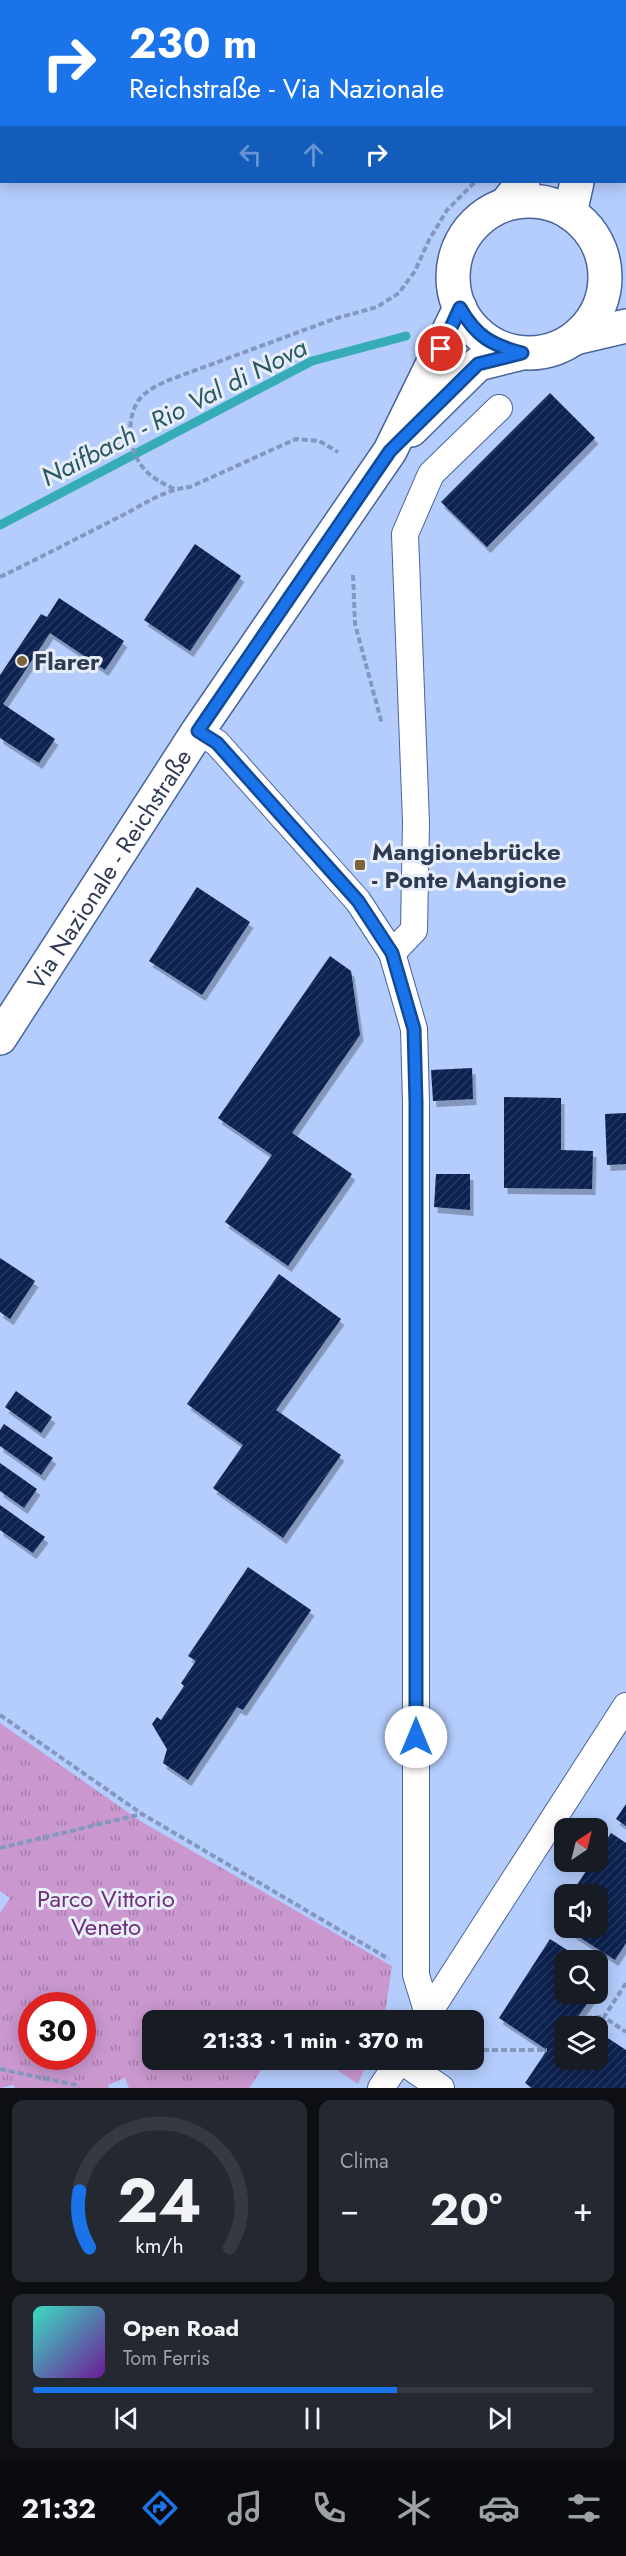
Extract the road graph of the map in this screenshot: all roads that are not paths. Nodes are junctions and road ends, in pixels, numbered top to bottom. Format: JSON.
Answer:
{"nodes":[{"id":1,"x":515,"y":193,"type":"edge"},
{"id":2,"x":574,"y":197,"type":"edge"},
{"id":3,"x":615,"y":264,"type":"edge"},
{"id":4,"x":460,"y":308,"type":"junction"},
{"id":5,"x":626,"y":326,"type":"edge"},
{"id":6,"x":575,"y":338,"type":"junction"},
{"id":7,"x":522,"y":353,"type":"junction"},
{"id":8,"x":499,"y":408,"type":"dead end"},
{"id":9,"x":390,"y":451,"type":"junction"},
{"id":10,"x":198,"y":731,"type":"junction"},
{"id":11,"x":392,"y":953,"type":"junction"},
{"id":12,"x":0,"y":1038,"type":"edge"},
{"id":13,"x":626,"y":1706,"type":"edge"},
{"id":14,"x":424,"y":2010,"type":"edge"},
{"id":15,"x":431,"y":2010,"type":"edge"},
{"id":16,"x":393,"y":2070,"type":"edge"},
{"id":17,"x":415,"y":2070,"type":"edge"},
{"id":18,"x":381,"y":2088,"type":"edge"},
{"id":19,"x":441,"y":2088,"type":"edge"}],
"edges":[{"from":1,"to":2,"type":"main road"},
{"from":1,"to":4,"type":"main road"},
{"from":2,"to":3,"type":"main road"},
{"from":3,"to":6,"type":"main road"},
{"from":4,"to":7,"type":"main road"},
{"from":4,"to":9,"type":"main road"},
{"from":5,"to":6,"type":"main road"},
{"from":6,"to":7,"type":"main road"},
{"from":7,"to":9,"type":"main road"},
{"from":8,"to":11,"type":"street"},
{"from":9,"to":10,"type":"main road","name":"Via Nazionale - Reichstraße"},
{"from":10,"to":11,"type":"street"},
{"from":10,"to":12,"type":"main road","name":"Via Nazionale - Reichstraße"},
{"from":11,"to":14,"type":"street"},
{"from":13,"to":15,"type":"street"},
{"from":16,"to":18,"type":"street"},
{"from":17,"to":19,"type":"street"}]}
